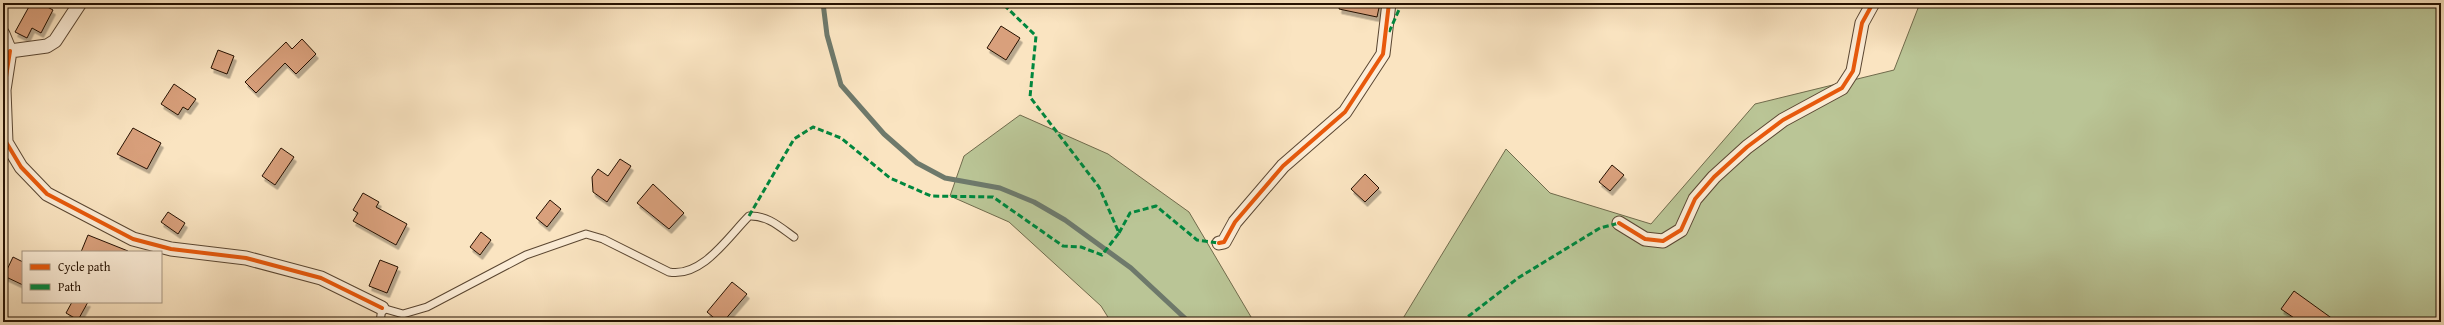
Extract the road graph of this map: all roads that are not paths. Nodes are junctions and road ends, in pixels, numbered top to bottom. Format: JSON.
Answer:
{"nodes":[{"id":1,"x":80,"y":3,"type":"edge"},
{"id":2,"x":1389,"y":3,"type":"edge"},
{"id":3,"x":1873,"y":3,"type":"edge"},
{"id":4,"x":3,"y":34,"type":"edge"},
{"id":5,"x":10,"y":52,"type":"junction"},
{"id":6,"x":1619,"y":223,"type":"dead end"},
{"id":7,"x":794,"y":238,"type":"dead end"},
{"id":8,"x":1219,"y":243,"type":"dead end"},
{"id":9,"x":382,"y":308,"type":"junction"},
{"id":10,"x":380,"y":322,"type":"edge"}],
"edges":[{"from":1,"to":5,"type":"street"},
{"from":2,"to":8,"type":"street"},
{"from":3,"to":6,"type":"street"},
{"from":4,"to":5,"type":"street"},
{"from":5,"to":9,"type":"street"},
{"from":7,"to":9,"type":"lane"},
{"from":9,"to":10,"type":"lane"}]}
